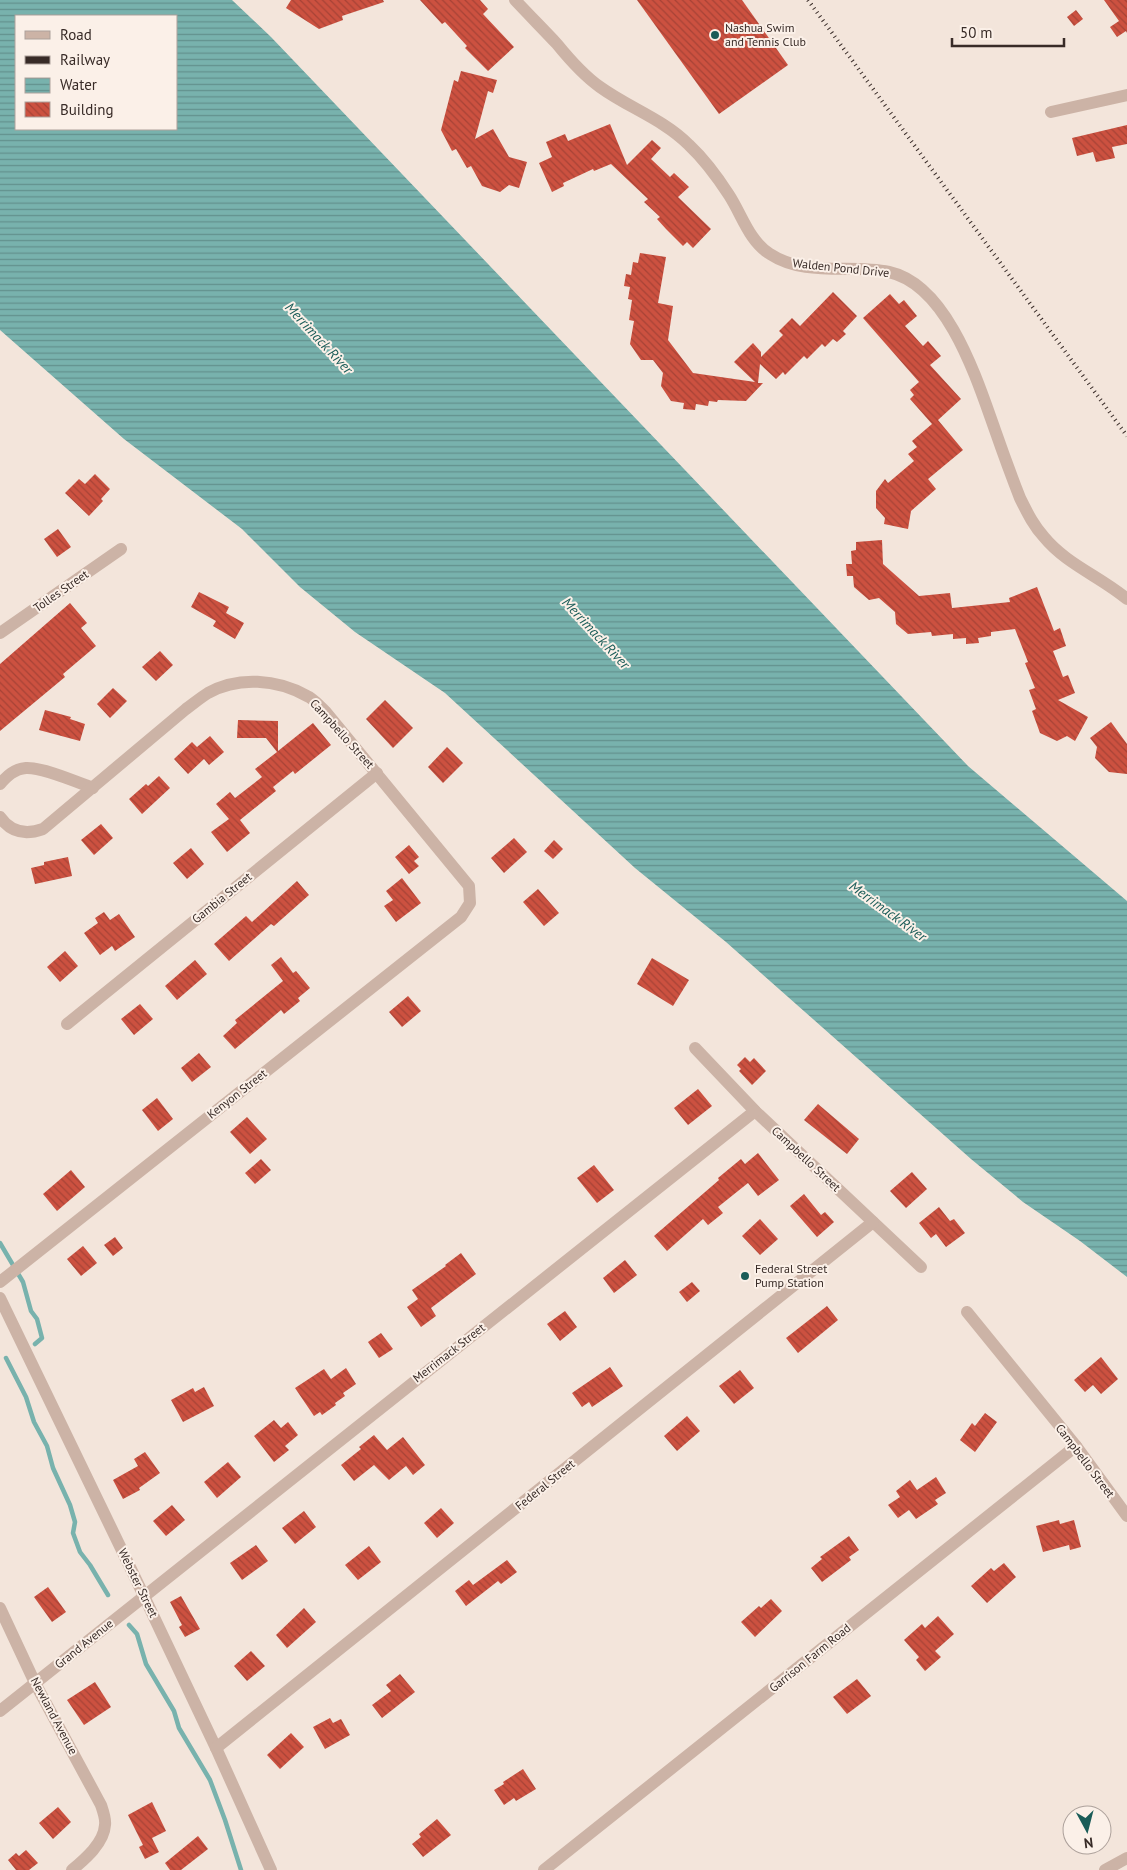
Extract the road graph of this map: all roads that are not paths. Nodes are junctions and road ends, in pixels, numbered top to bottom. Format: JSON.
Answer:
{"nodes":[{"id":1,"x":515,"y":0,"type":"edge"},
{"id":2,"x":1127,"y":95,"type":"edge"},
{"id":3,"x":1051,"y":112,"type":"dead end"},
{"id":4,"x":121,"y":549,"type":"dead end"},
{"id":5,"x":1127,"y":599,"type":"edge"},
{"id":6,"x":0,"y":633,"type":"edge"},
{"id":7,"x":377,"y":773,"type":"junction"},
{"id":8,"x":0,"y":784,"type":"edge"},
{"id":9,"x":93,"y":788,"type":"junction"},
{"id":10,"x":0,"y":817,"type":"edge"},
{"id":11,"x":470,"y":903,"type":"joint"},
{"id":12,"x":67,"y":1024,"type":"dead end"},
{"id":13,"x":695,"y":1048,"type":"dead end"},
{"id":14,"x":755,"y":1111,"type":"junction"},
{"id":15,"x":874,"y":1222,"type":"junction"},
{"id":16,"x":922,"y":1267,"type":"dead end"},
{"id":17,"x":0,"y":1282,"type":"edge"},
{"id":18,"x":0,"y":1298,"type":"edge"},
{"id":19,"x":967,"y":1312,"type":"dead end"},
{"id":20,"x":1076,"y":1446,"type":"junction"},
{"id":21,"x":1127,"y":1516,"type":"edge"},
{"id":22,"x":144,"y":1596,"type":"junction"},
{"id":23,"x":0,"y":1608,"type":"edge"},
{"id":24,"x":36,"y":1683,"type":"junction"},
{"id":25,"x":0,"y":1711,"type":"edge"},
{"id":26,"x":216,"y":1748,"type":"junction"},
{"id":27,"x":1127,"y":1858,"type":"edge"},
{"id":28,"x":72,"y":1870,"type":"edge"},
{"id":29,"x":271,"y":1870,"type":"edge"},
{"id":30,"x":544,"y":1870,"type":"edge"},
{"id":31,"x":1105,"y":1870,"type":"edge"}],
"edges":[{"from":1,"to":5,"type":"street","name":"Walden Pond Drive"},
{"from":2,"to":3,"type":"street"},
{"from":4,"to":6,"type":"street","name":"Tolles Street"},
{"from":7,"to":9,"type":"street","name":"Campbello Street"},
{"from":7,"to":11,"type":"street","name":"Campbello Street"},
{"from":7,"to":12,"type":"street","name":"Gambia Street"},
{"from":8,"to":9,"type":"street"},
{"from":9,"to":10,"type":"street","name":"Campbello Street"},
{"from":11,"to":17,"type":"street","name":"Kenyon Street"},
{"from":13,"to":14,"type":"street","name":"Campbello Street"},
{"from":14,"to":15,"type":"street","name":"Campbello Street"},
{"from":14,"to":22,"type":"street","name":"Merrimack Street"},
{"from":15,"to":16,"type":"street","name":"Campbello Street"},
{"from":15,"to":26,"type":"street","name":"Federal Street"},
{"from":18,"to":22,"type":"street","name":"Webster Street"},
{"from":19,"to":20,"type":"street","name":"Campbello Street"},
{"from":20,"to":21,"type":"street","name":"Campbello Street"},
{"from":20,"to":30,"type":"street","name":"Garrison Farm Road"},
{"from":22,"to":24,"type":"street","name":"Grand Avenue"},
{"from":22,"to":26,"type":"street","name":"Webster Street"},
{"from":23,"to":24,"type":"street","name":"Newland Avenue"},
{"from":24,"to":25,"type":"street","name":"Grand Avenue"},
{"from":24,"to":28,"type":"street","name":"Newland Avenue"},
{"from":26,"to":29,"type":"street","name":"Webster Street"},
{"from":27,"to":31,"type":"street"}]}
